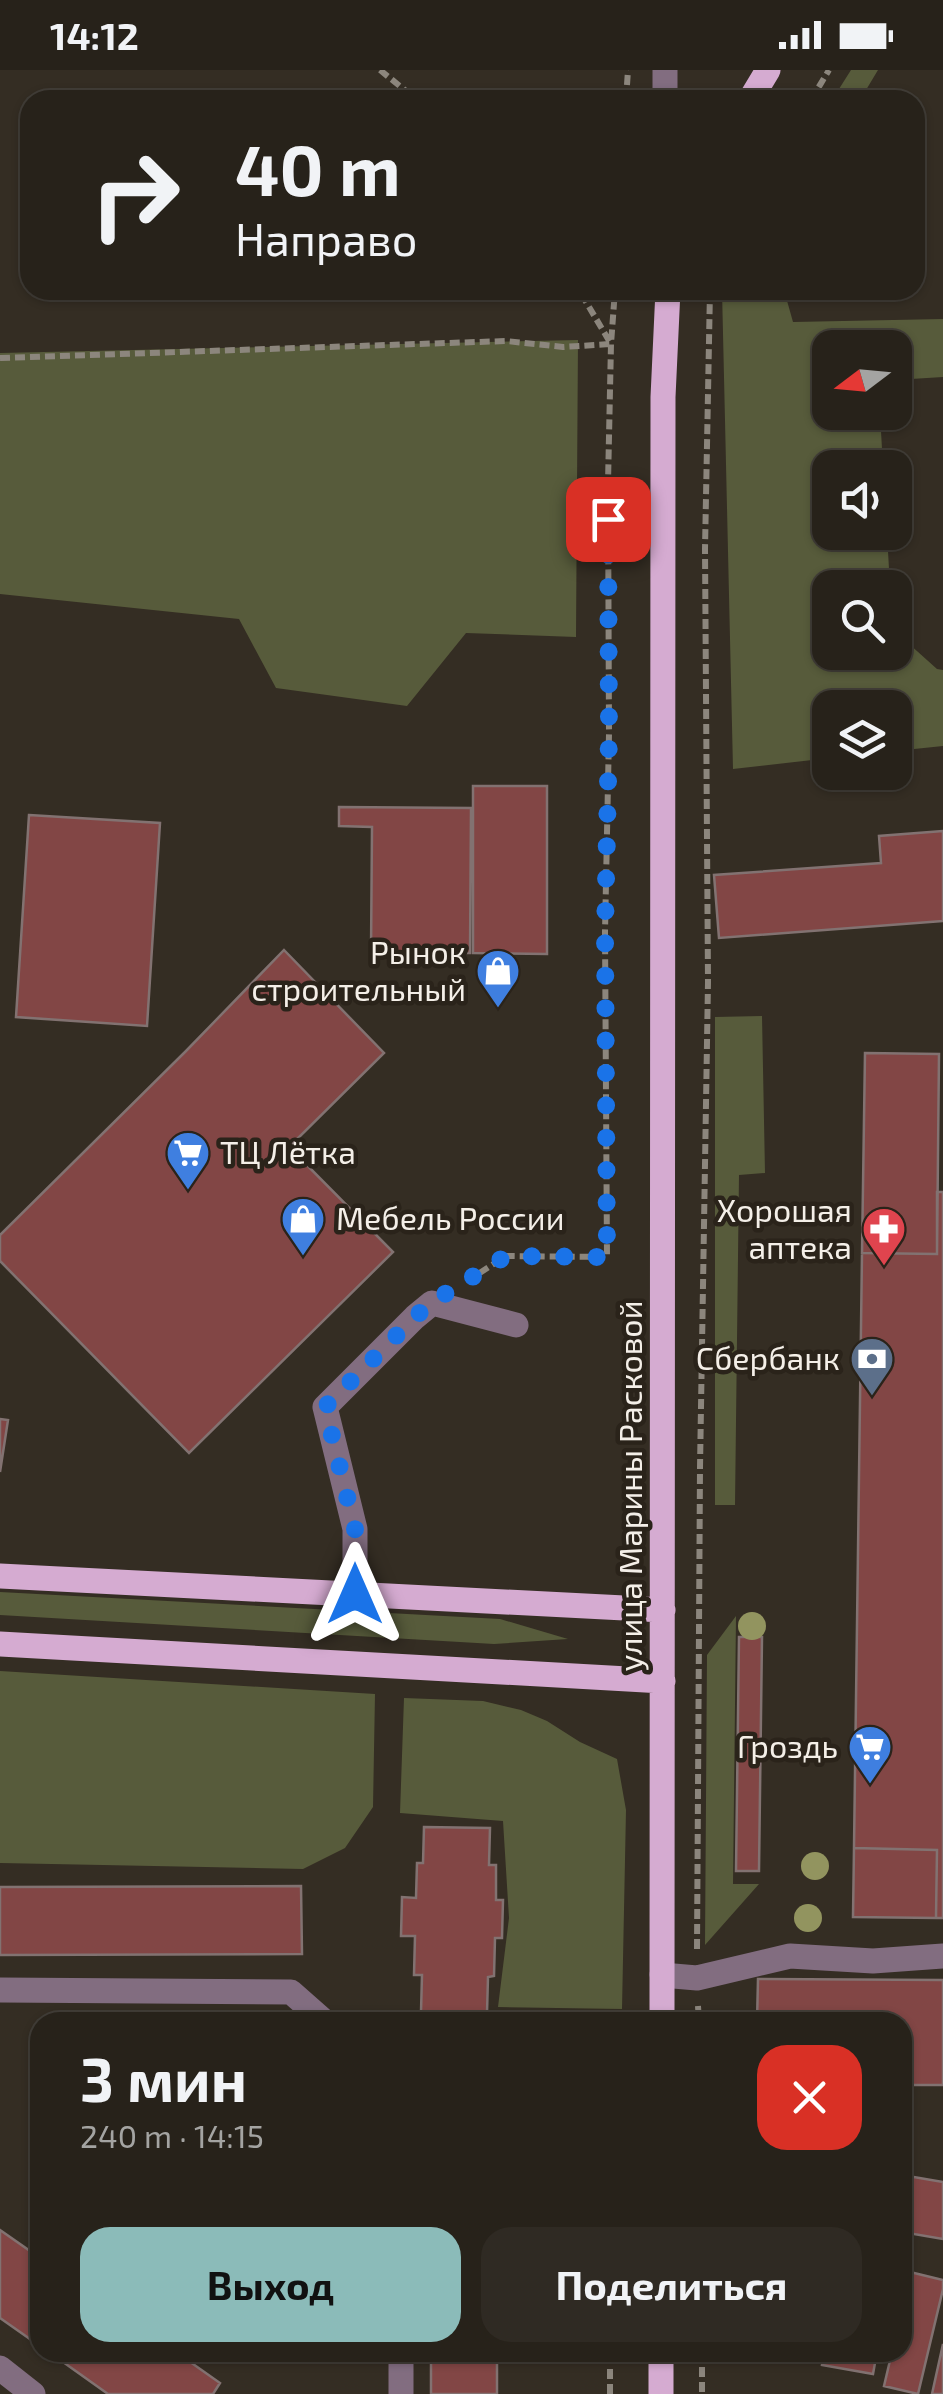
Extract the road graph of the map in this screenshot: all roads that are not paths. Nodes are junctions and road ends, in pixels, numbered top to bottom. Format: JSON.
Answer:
{"nodes":[{"id":1,"x":668,"y":300,"type":"edge"},
{"id":2,"x":516,"y":1325,"type":"dead end"},
{"id":3,"x":0,"y":1576,"type":"edge"},
{"id":4,"x":355,"y":1594,"type":"junction"},
{"id":5,"x":662,"y":1610,"type":"junction"},
{"id":6,"x":0,"y":1644,"type":"edge"},
{"id":7,"x":663,"y":1681,"type":"junction"},
{"id":8,"x":943,"y":1956,"type":"edge"},
{"id":9,"x":662,"y":1975,"type":"junction"},
{"id":10,"x":0,"y":1990,"type":"edge"},
{"id":11,"x":314,"y":2012,"type":"edge"},
{"id":12,"x":662,"y":2012,"type":"edge"},
{"id":13,"x":401,"y":2362,"type":"edge"},
{"id":14,"x":661,"y":2362,"type":"edge"},
{"id":15,"x":0,"y":2368,"type":"edge"},
{"id":16,"x":34,"y":2394,"type":"edge"},
{"id":17,"x":401,"y":2394,"type":"edge"},
{"id":18,"x":660,"y":2394,"type":"edge"}],
"edges":[{"from":1,"to":5,"type":"main road","name":"улица Марины Расковой"},
{"from":2,"to":4,"type":"street"},
{"from":3,"to":4,"type":"main road"},
{"from":4,"to":5,"type":"main road"},
{"from":5,"to":7,"type":"main road","name":"улица Марины Расковой"},
{"from":6,"to":7,"type":"main road"},
{"from":7,"to":9,"type":"main road","name":"улица Марины Расковой"},
{"from":8,"to":9,"type":"street"},
{"from":9,"to":12,"type":"main road","name":"улица Марины Расковой"},
{"from":10,"to":11,"type":"street"},
{"from":13,"to":17,"type":"street"},
{"from":14,"to":18,"type":"main road"},
{"from":15,"to":16,"type":"street"}]}
